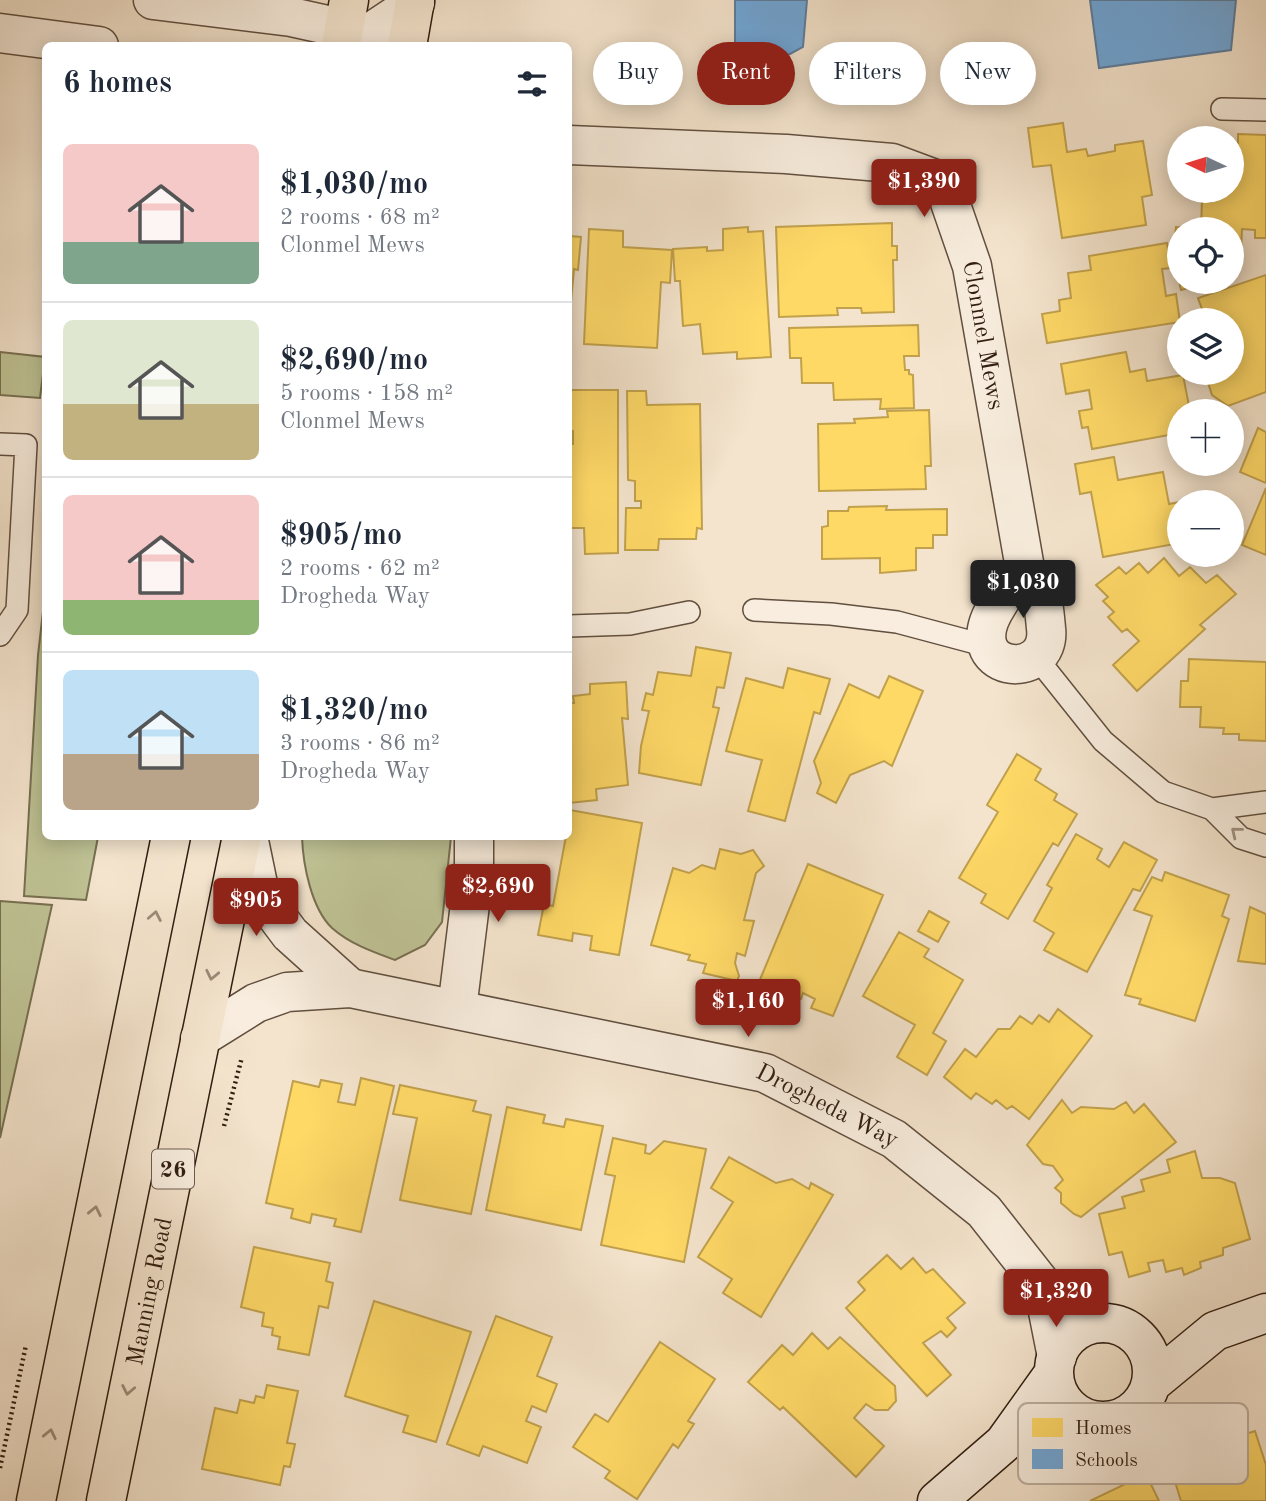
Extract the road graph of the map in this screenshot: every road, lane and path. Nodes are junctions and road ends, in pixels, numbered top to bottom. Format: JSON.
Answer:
{"nodes":[{"id":1,"x":153,"y":0,"type":"edge"},
{"id":2,"x":415,"y":2,"type":"edge"},
{"id":3,"x":0,"y":33,"type":"edge"},
{"id":4,"x":349,"y":35,"type":"edge"},
{"id":5,"x":69,"y":42,"type":"edge"},
{"id":6,"x":408,"y":42,"type":"edge"},
{"id":7,"x":1222,"y":109,"type":"dead end"},
{"id":8,"x":1266,"y":110,"type":"edge"},
{"id":9,"x":572,"y":145,"type":"edge"},
{"id":10,"x":0,"y":443,"type":"edge"},
{"id":11,"x":1026,"y":574,"type":"junction"},
{"id":12,"x":754,"y":610,"type":"dead end"},
{"id":13,"x":689,"y":612,"type":"dead end"},
{"id":14,"x":572,"y":626,"type":"edge"},
{"id":15,"x":0,"y":635,"type":"edge"},
{"id":16,"x":987,"y":646,"type":"junction"},
{"id":17,"x":1036,"y":657,"type":"junction"},
{"id":18,"x":1266,"y":802,"type":"edge"},
{"id":19,"x":1212,"y":810,"type":"junction"},
{"id":20,"x":170,"y":840,"type":"edge"},
{"id":21,"x":241,"y":840,"type":"edge"},
{"id":22,"x":249,"y":840,"type":"edge"},
{"id":23,"x":474,"y":840,"type":"edge"},
{"id":24,"x":1266,"y":846,"type":"edge"},
{"id":25,"x":351,"y":988,"type":"junction"},
{"id":26,"x":457,"y":1009,"type":"junction"},
{"id":27,"x":200,"y":1038,"type":"junction"},
{"id":28,"x":242,"y":1055,"type":"dead end"},
{"id":29,"x":223,"y":1128,"type":"dead end"},
{"id":30,"x":1042,"y":1286,"type":"junction"},
{"id":31,"x":1266,"y":1313,"type":"edge"},
{"id":32,"x":1115,"y":1326,"type":"junction"},
{"id":33,"x":1215,"y":1331,"type":"junction"},
{"id":34,"x":1055,"y":1365,"type":"junction"},
{"id":35,"x":1152,"y":1383,"type":"junction"},
{"id":36,"x":1030,"y":1403,"type":"edge"},
{"id":37,"x":1065,"y":1403,"type":"edge"},
{"id":38,"x":1140,"y":1403,"type":"edge"},
{"id":39,"x":1018,"y":1422,"type":"edge"},
{"id":40,"x":1018,"y":1439,"type":"edge"},
{"id":41,"x":1004,"y":1443,"type":"junction"},
{"id":42,"x":36,"y":1501,"type":"edge"},
{"id":43,"x":106,"y":1501,"type":"edge"},
{"id":44,"x":937,"y":1501,"type":"edge"}],
"edges":[{"from":1,"to":4,"type":"street"},
{"from":2,"to":4,"type":"street"},
{"from":2,"to":6,"type":"main road"},
{"from":3,"to":5,"type":"street"},
{"from":7,"to":8,"type":"lane"},
{"from":9,"to":11,"type":"street","name":"Clonmel Mews"},
{"from":10,"to":15,"type":"lane"},
{"from":11,"to":16,"type":"street"},
{"from":11,"to":17,"type":"street","name":"Clonmel Mews"},
{"from":12,"to":16,"type":"lane"},
{"from":13,"to":14,"type":"lane"},
{"from":16,"to":17,"type":"street"},
{"from":17,"to":19,"type":"lane"},
{"from":18,"to":19,"type":"lane"},
{"from":24,"to":19,"type":"lane","one_way":true},
{"from":42,"to":20,"type":"main road","one_way":true},
{"from":21,"to":27,"type":"main road","name":"Manning Road","number":"26","one_way":true},
{"from":22,"to":25,"type":"street"},
{"from":23,"to":26,"type":"street"},
{"from":25,"to":26,"type":"street","name":"Drogheda Way"},
{"from":25,"to":27,"type":"street","name":"Drogheda Way"},
{"from":26,"to":30,"type":"street","name":"Drogheda Way"},
{"from":27,"to":43,"type":"main road","name":"Manning Road","number":"26","one_way":true},
{"from":28,"to":29,"type":"path"},
{"from":30,"to":32,"type":"street","name":"Drogheda Way"},
{"from":30,"to":34,"type":"street","name":"Drogheda Way"},
{"from":31,"to":33,"type":"street"},
{"from":32,"to":33,"type":"street"},
{"from":32,"to":34,"type":"street"},
{"from":32,"to":35,"type":"street"},
{"from":33,"to":35,"type":"street"},
{"from":34,"to":36,"type":"street"},
{"from":34,"to":37,"type":"street"},
{"from":35,"to":38,"type":"street"},
{"from":39,"to":41,"type":"street"},
{"from":40,"to":41,"type":"street"},
{"from":41,"to":44,"type":"street"}]}
